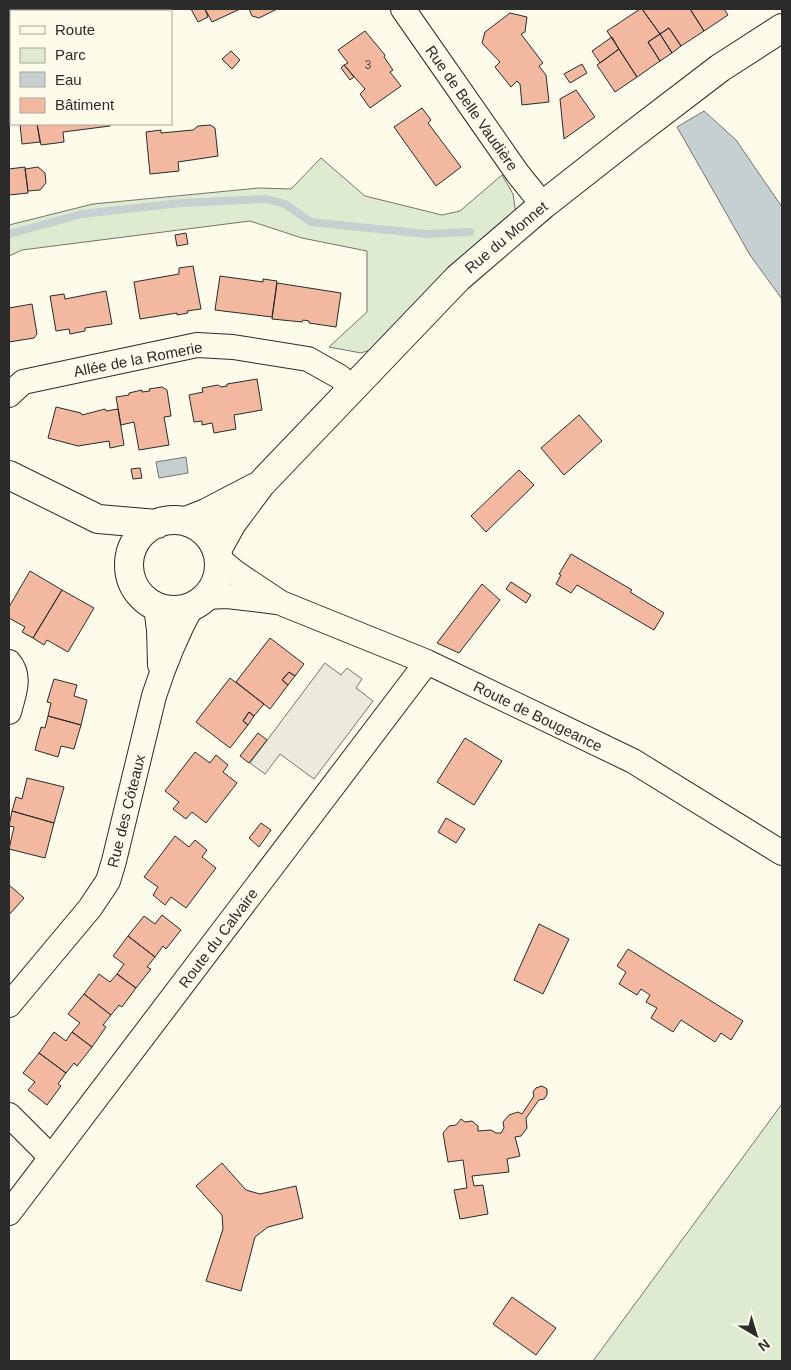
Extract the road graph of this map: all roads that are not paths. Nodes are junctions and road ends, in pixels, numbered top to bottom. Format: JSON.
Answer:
{"nodes":[{"id":1,"x":402,"y":9,"type":"edge"},
{"id":2,"x":782,"y":28,"type":"edge"},
{"id":3,"x":543,"y":205,"type":"junction"},
{"id":4,"x":352,"y":390,"type":"junction"},
{"id":5,"x":9,"y":395,"type":"edge"},
{"id":6,"x":9,"y":475,"type":"edge"},
{"id":7,"x":262,"y":484,"type":"junction"},
{"id":8,"x":98,"y":519,"type":"junction"},
{"id":9,"x":186,"y":521,"type":"junction"},
{"id":10,"x":157,"y":524,"type":"junction"},
{"id":11,"x":218,"y":555,"type":"junction"},
{"id":12,"x":130,"y":564,"type":"junction"},
{"id":13,"x":198,"y":602,"type":"junction"},
{"id":14,"x":281,"y":603,"type":"junction"},
{"id":15,"x":156,"y":606,"type":"junction"},
{"id":16,"x":9,"y":662,"type":"edge"},
{"id":17,"x":427,"y":662,"type":"junction"},
{"id":18,"x":161,"y":674,"type":"junction"},
{"id":19,"x":9,"y":712,"type":"edge"},
{"id":20,"x":782,"y":853,"type":"edge"},
{"id":21,"x":9,"y":1005,"type":"edge"},
{"id":22,"x":9,"y":1115,"type":"edge"},
{"id":23,"x":51,"y":1157,"type":"junction"},
{"id":24,"x":9,"y":1213,"type":"edge"}],
"edges":[{"from":1,"to":3,"type":"street","name":"Rue de Belle Vaudière"},
{"from":2,"to":3,"type":"street","name":"Rue du Monnet"},
{"from":3,"to":4,"type":"street","name":"Rue du Monnet"},
{"from":4,"to":5,"type":"street","name":"Allée de la Romerie"},
{"from":4,"to":7,"type":"street","name":"Rue du Monnet"},
{"from":6,"to":8,"type":"street"},
{"from":7,"to":9,"type":"street","name":"Rue du Monnet"},
{"from":7,"to":11,"type":"street","name":"Rue du Monnet"},
{"from":8,"to":10,"type":"street"},
{"from":8,"to":12,"type":"street"},
{"from":9,"to":10,"type":"street"},
{"from":9,"to":11,"type":"street"},
{"from":10,"to":12,"type":"street"},
{"from":11,"to":13,"type":"street"},
{"from":11,"to":14,"type":"street","name":"Route de Bougeance"},
{"from":12,"to":15,"type":"street"},
{"from":13,"to":14,"type":"street","name":"Route de Bougeance"},
{"from":13,"to":15,"type":"street"},
{"from":13,"to":18,"type":"street","name":"Rue des Côteaux"},
{"from":14,"to":17,"type":"street","name":"Route de Bougeance"},
{"from":15,"to":18,"type":"street","name":"Rue des Côteaux"},
{"from":16,"to":19,"type":"street"},
{"from":17,"to":20,"type":"street","name":"Route de Bougeance"},
{"from":17,"to":23,"type":"street","name":"Route du Calvaire"},
{"from":18,"to":21,"type":"street","name":"Rue des Côteaux"},
{"from":22,"to":23,"type":"street"},
{"from":23,"to":24,"type":"street","name":"Route du Calvaire"}]}
